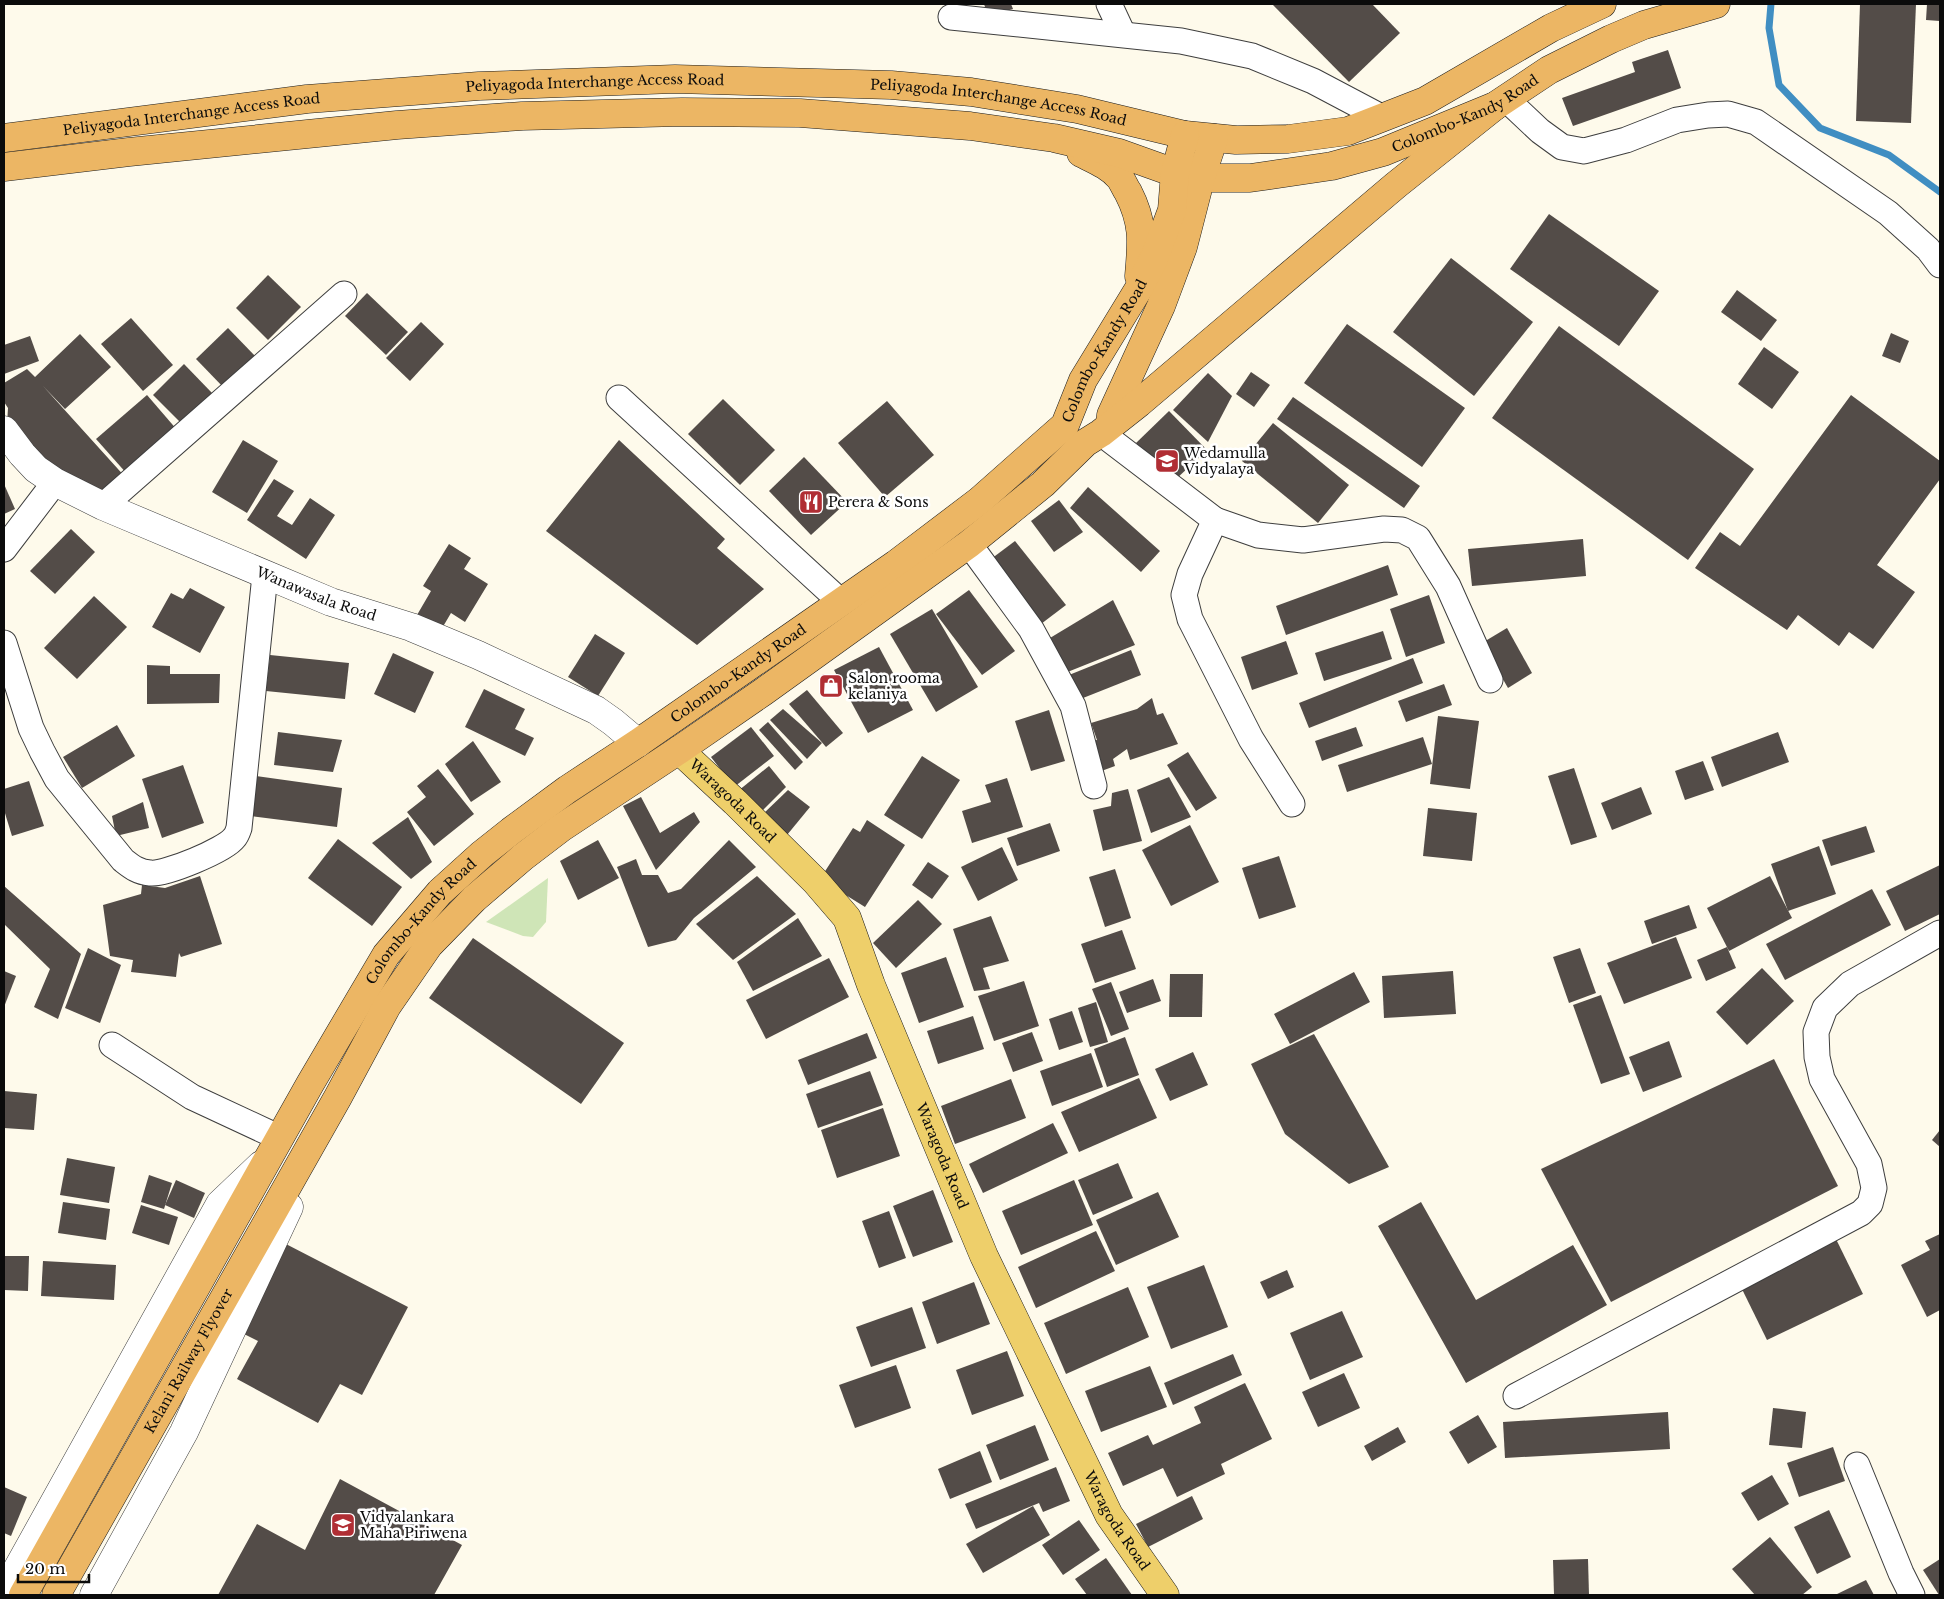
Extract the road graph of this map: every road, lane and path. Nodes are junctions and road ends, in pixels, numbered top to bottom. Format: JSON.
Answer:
{"nodes":[{"id":1,"x":1109,"y":4,"type":"edge"},
{"id":2,"x":1602,"y":4,"type":"edge"},
{"id":3,"x":1716,"y":4,"type":"edge"},
{"id":4,"x":951,"y":17,"type":"dead end"},
{"id":5,"x":1123,"y":34,"type":"junction"},
{"id":6,"x":1501,"y":102,"type":"junction"},
{"id":7,"x":1383,"y":118,"type":"junction"},
{"id":8,"x":1184,"y":135,"type":"junction"},
{"id":9,"x":4,"y":138,"type":"edge"},
{"id":10,"x":1054,"y":138,"type":"junction"},
{"id":11,"x":1214,"y":138,"type":"junction"},
{"id":12,"x":4,"y":167,"type":"edge"},
{"id":13,"x":1188,"y":175,"type":"junction"},
{"id":14,"x":1940,"y":265,"type":"edge"},
{"id":15,"x":1138,"y":290,"type":"junction"},
{"id":16,"x":344,"y":294,"type":"dead end"},
{"id":17,"x":619,"y":398,"type":"dead end"},
{"id":18,"x":1105,"y":429,"type":"junction"},
{"id":19,"x":4,"y":430,"type":"edge"},
{"id":20,"x":55,"y":482,"type":"junction"},
{"id":21,"x":102,"y":506,"type":"junction"},
{"id":22,"x":1215,"y":520,"type":"junction"},
{"id":23,"x":969,"y":544,"type":"junction"},
{"id":24,"x":4,"y":549,"type":"edge"},
{"id":25,"x":266,"y":575,"type":"junction"},
{"id":26,"x":841,"y":602,"type":"junction"},
{"id":27,"x":4,"y":643,"type":"edge"},
{"id":28,"x":1490,"y":680,"type":"dead end"},
{"id":29,"x":638,"y":743,"type":"junction"},
{"id":30,"x":679,"y":750,"type":"junction"},
{"id":31,"x":1094,"y":786,"type":"dead end"},
{"id":32,"x":1292,"y":804,"type":"dead end"},
{"id":33,"x":1940,"y":933,"type":"edge"},
{"id":34,"x":112,"y":1045,"type":"dead end"},
{"id":35,"x":321,"y":1127,"type":"junction"},
{"id":36,"x":273,"y":1149,"type":"junction"},
{"id":37,"x":1516,"y":1396,"type":"dead end"},
{"id":38,"x":1857,"y":1465,"type":"dead end"},
{"id":39,"x":4,"y":1593,"type":"edge"},
{"id":40,"x":23,"y":1595,"type":"edge"},
{"id":41,"x":56,"y":1595,"type":"edge"},
{"id":42,"x":94,"y":1595,"type":"edge"},
{"id":43,"x":1165,"y":1595,"type":"edge"},
{"id":44,"x":1912,"y":1595,"type":"edge"}],
"edges":[{"from":1,"to":5,"type":"street"},
{"from":2,"to":7,"type":"highway","name":"Colombo-Kandy Road"},
{"from":3,"to":6,"type":"highway","name":"Colombo-Kandy Road"},
{"from":4,"to":5,"type":"street"},
{"from":5,"to":7,"type":"street"},
{"from":6,"to":13,"type":"highway","name":"Colombo-Kandy Road"},
{"from":6,"to":14,"type":"street"},
{"from":6,"to":18,"type":"highway"},
{"from":7,"to":11,"type":"highway","name":"Colombo-Kandy Road"},
{"from":8,"to":9,"type":"highway","name":"Peliyagoda Interchange Access Road"},
{"from":8,"to":11,"type":"highway","name":"Colombo-Kandy Road"},
{"from":8,"to":13,"type":"highway","name":"Colombo-Kandy Road"},
{"from":10,"to":12,"type":"highway","name":"Peliyagoda Interchange Access Road"},
{"from":10,"to":13,"type":"highway","name":"Peliyagoda Interchange Access Road"},
{"from":10,"to":15,"type":"highway"},
{"from":11,"to":13,"type":"highway","name":"Colombo-Kandy Road"},
{"from":13,"to":15,"type":"highway","name":"Colombo-Kandy Road"},
{"from":13,"to":18,"type":"highway","name":"Colombo-Kandy Road"},
{"from":15,"to":26,"type":"highway","name":"Colombo-Kandy Road"},
{"from":16,"to":21,"type":"street"},
{"from":17,"to":26,"type":"street"},
{"from":18,"to":22,"type":"street"},
{"from":18,"to":23,"type":"highway","name":"Colombo-Kandy Road"},
{"from":19,"to":20,"type":"street","name":"Wanawasala Road"},
{"from":20,"to":21,"type":"street","name":"Wanawasala Road"},
{"from":20,"to":24,"type":"street"},
{"from":21,"to":25,"type":"street","name":"Wanawasala Road"},
{"from":22,"to":28,"type":"street"},
{"from":22,"to":32,"type":"street"},
{"from":23,"to":30,"type":"highway","name":"Colombo-Kandy Road"},
{"from":23,"to":31,"type":"street"},
{"from":25,"to":27,"type":"street"},
{"from":25,"to":29,"type":"street","name":"Wanawasala Road"},
{"from":26,"to":29,"type":"highway","name":"Colombo-Kandy Road"},
{"from":29,"to":30,"type":"highway"},
{"from":29,"to":36,"type":"highway","name":"Colombo-Kandy Road"},
{"from":30,"to":35,"type":"highway","name":"Colombo-Kandy Road"},
{"from":30,"to":43,"type":"main road","name":"Waragoda Road"},
{"from":33,"to":37,"type":"street"},
{"from":34,"to":36,"type":"street"},
{"from":35,"to":41,"type":"highway","name":"Kelani Railway Flyover"},
{"from":35,"to":42,"type":"street"},
{"from":36,"to":39,"type":"street"},
{"from":36,"to":40,"type":"highway","name":"Kelani Railway Flyover"},
{"from":38,"to":44,"type":"street"}]}
